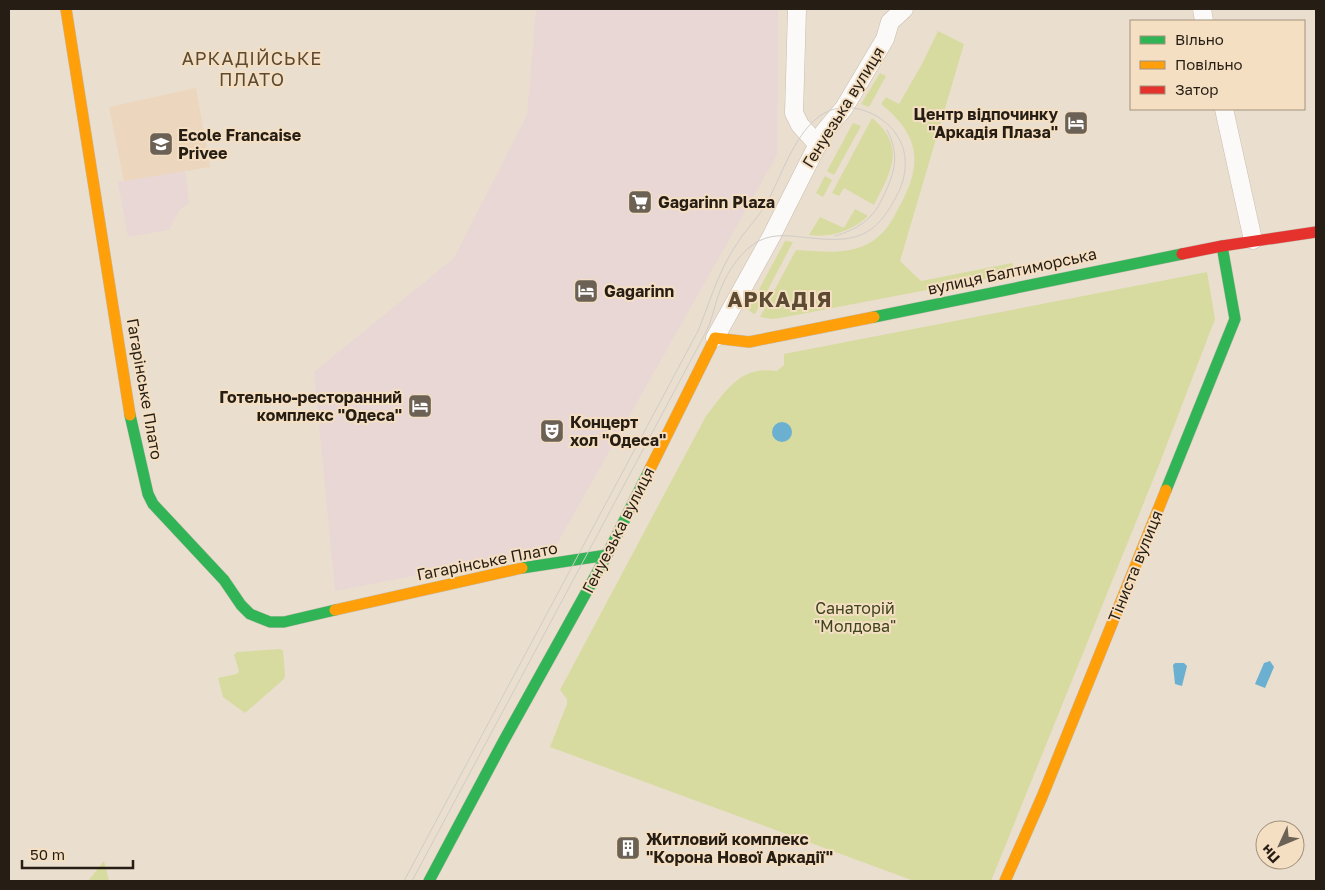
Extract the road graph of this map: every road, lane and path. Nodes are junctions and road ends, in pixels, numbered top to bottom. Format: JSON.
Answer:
{"nodes":[{"id":1,"x":66,"y":9,"type":"edge"},
{"id":2,"x":797,"y":9,"type":"edge"},
{"id":3,"x":904,"y":9,"type":"edge"},
{"id":4,"x":1224,"y":110,"type":"edge"},
{"id":5,"x":821,"y":139,"type":"junction"},
{"id":6,"x":1316,"y":232,"type":"edge"},
{"id":7,"x":1253,"y":240,"type":"junction"},
{"id":8,"x":1222,"y":246,"type":"junction"},
{"id":9,"x":715,"y":338,"type":"junction"},
{"id":10,"x":607,"y":555,"type":"junction"},
{"id":11,"x":429,"y":881,"type":"edge"},
{"id":12,"x":1005,"y":881,"type":"edge"}],
"edges":[{"from":1,"to":10,"type":"street","name":"Гагарінське Плато"},
{"from":2,"to":5,"type":"street"},
{"from":3,"to":5,"type":"street","name":"Генуезька вулиця"},
{"from":4,"to":7,"type":"street"},
{"from":5,"to":9,"type":"street","name":"Генуезька вулиця"},
{"from":6,"to":7,"type":"street","name":"вулиця Балтиморська"},
{"from":7,"to":8,"type":"street","name":"вулиця Балтиморська"},
{"from":8,"to":9,"type":"street","name":"вулиця Балтиморська"},
{"from":8,"to":12,"type":"street","name":"Тіниста вулиця"},
{"from":9,"to":10,"type":"street","name":"Генуезька вулиця"},
{"from":10,"to":11,"type":"street","name":"Генуезька вулиця"}]}
